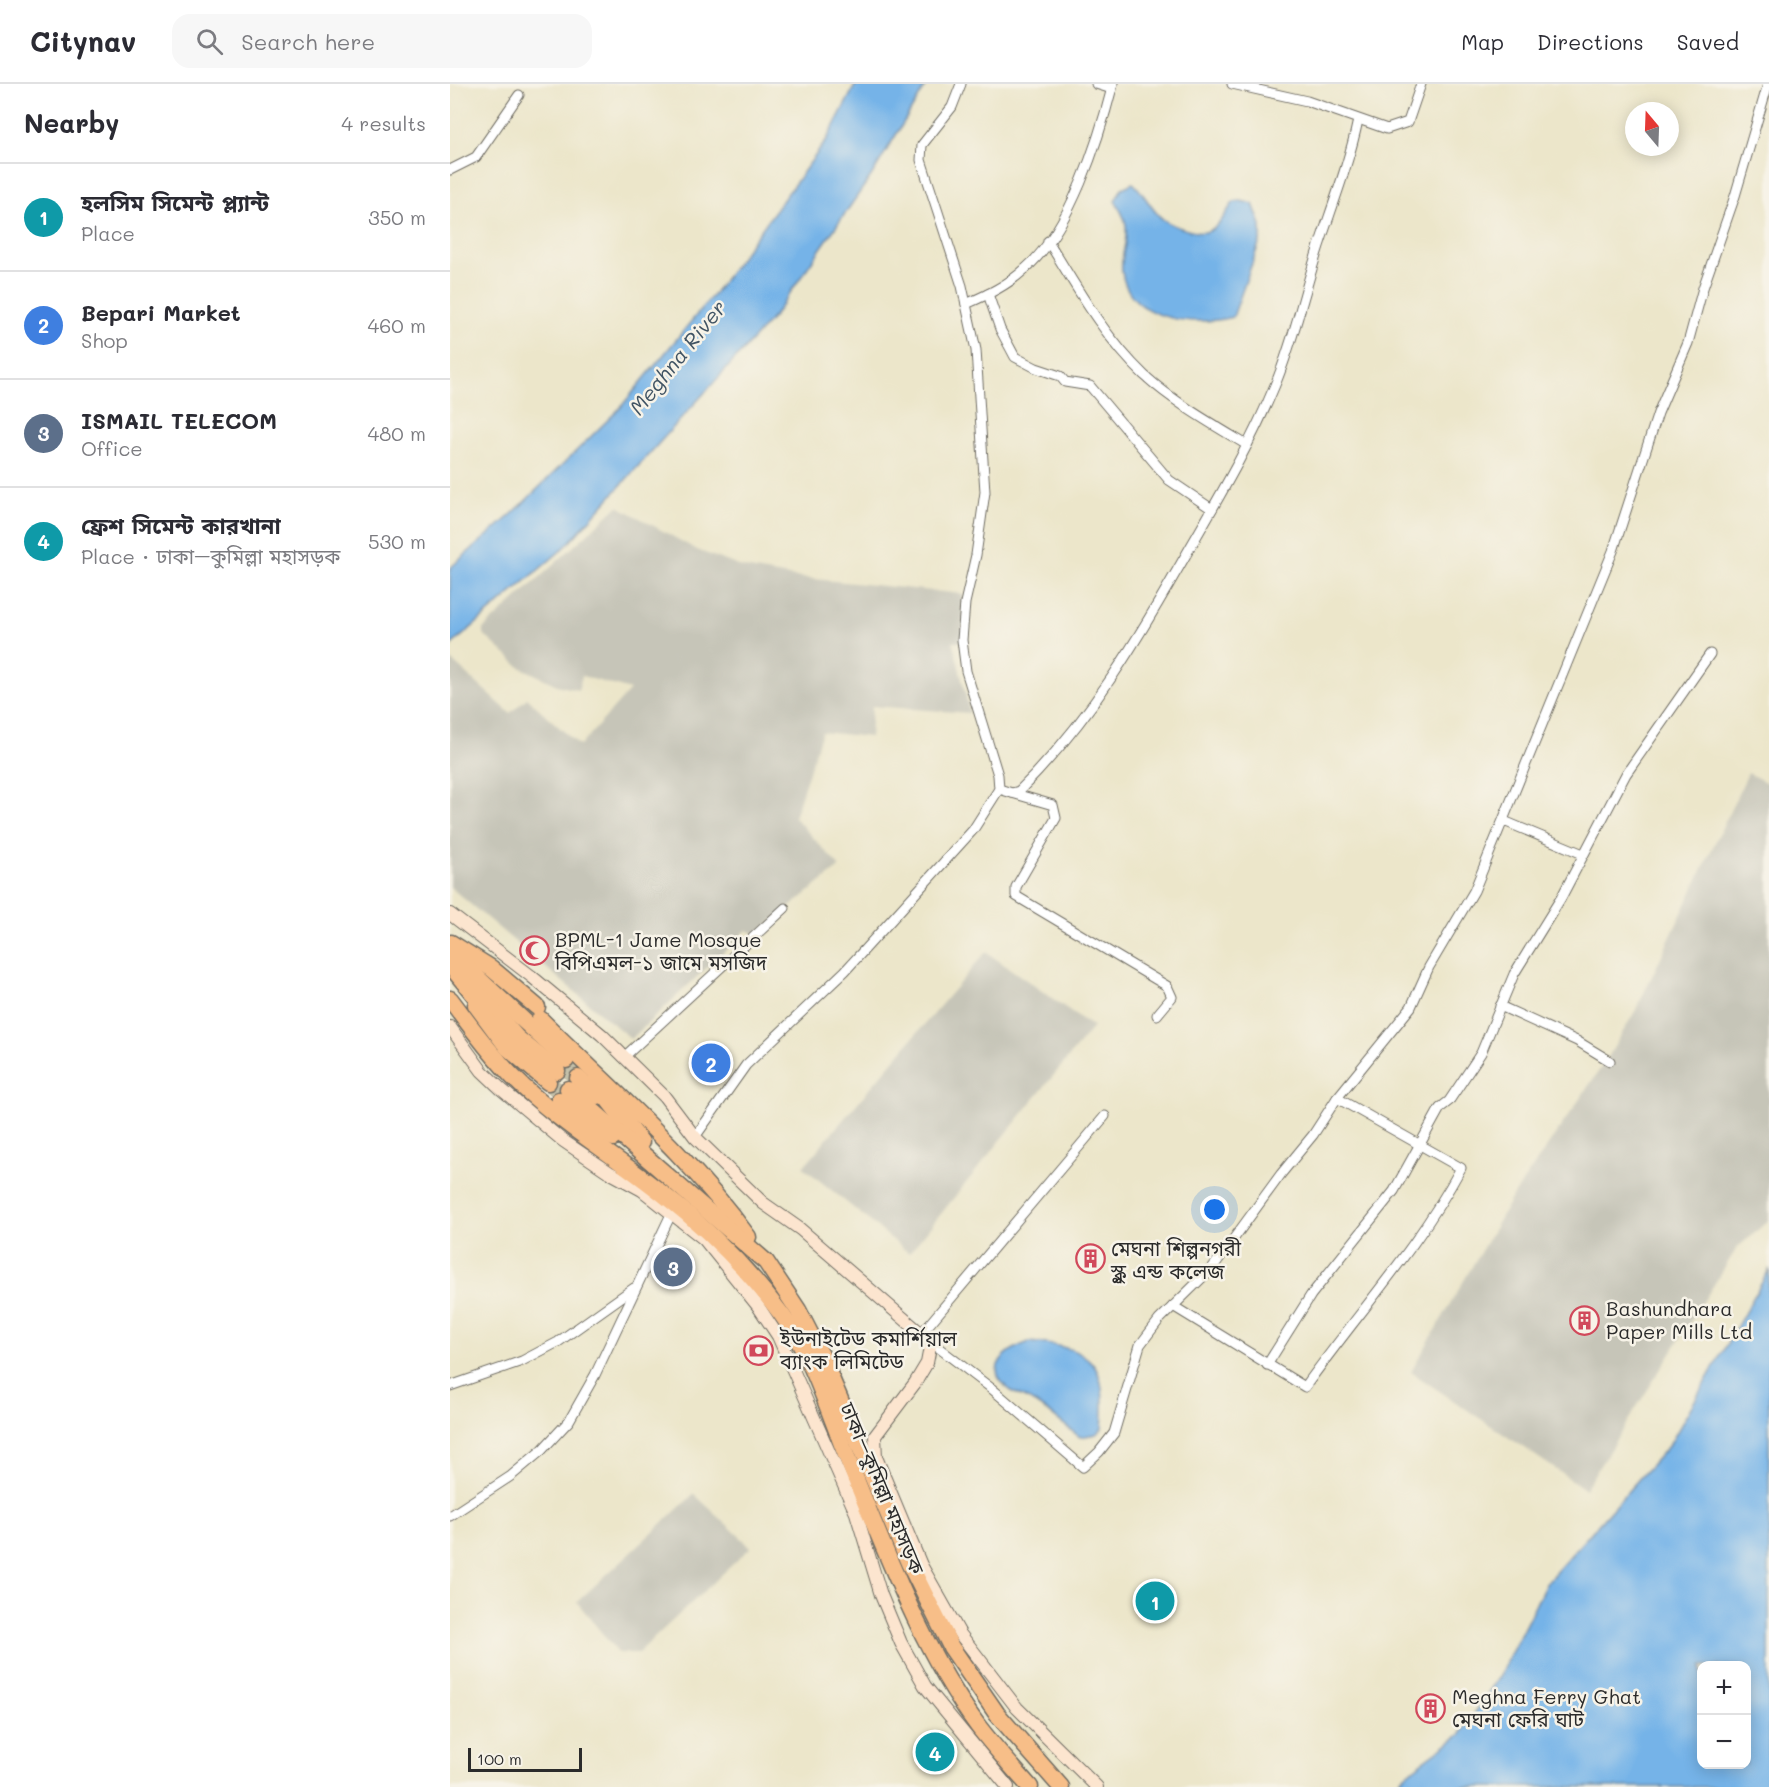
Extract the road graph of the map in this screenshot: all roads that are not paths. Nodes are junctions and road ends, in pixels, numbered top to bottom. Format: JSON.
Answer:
{"nodes":[{"id":1,"x":961,"y":84,"type":"edge"},
{"id":2,"x":1096,"y":84,"type":"edge"},
{"id":3,"x":1232,"y":84,"type":"edge"},
{"id":4,"x":1421,"y":84,"type":"edge"},
{"id":5,"x":1768,"y":84,"type":"edge"},
{"id":6,"x":1112,"y":87,"type":"edge"},
{"id":7,"x":519,"y":95,"type":"dead end"},
{"id":8,"x":1358,"y":120,"type":"junction"},
{"id":9,"x":450,"y":170,"type":"edge"},
{"id":10,"x":1048,"y":242,"type":"junction"},
{"id":11,"x":988,"y":294,"type":"junction"},
{"id":12,"x":966,"y":304,"type":"junction"},
{"id":13,"x":1247,"y":445,"type":"junction"},
{"id":14,"x":1212,"y":509,"type":"junction"},
{"id":15,"x":1710,"y":654,"type":"dead end"},
{"id":16,"x":999,"y":789,"type":"junction"},
{"id":17,"x":1012,"y":793,"type":"junction"},
{"id":18,"x":1504,"y":821,"type":"junction"},
{"id":19,"x":1583,"y":854,"type":"junction"},
{"id":20,"x":786,"y":908,"type":"dead end"},
{"id":21,"x":450,"y":914,"type":"edge"},
{"id":22,"x":451,"y":954,"type":"edge"},
{"id":23,"x":450,"y":970,"type":"edge"},
{"id":24,"x":450,"y":977,"type":"edge"},
{"id":25,"x":450,"y":999,"type":"edge"},
{"id":26,"x":1500,"y":1006,"type":"junction"},
{"id":27,"x":1157,"y":1015,"type":"dead end"},
{"id":28,"x":450,"y":1028,"type":"edge"},
{"id":29,"x":624,"y":1057,"type":"junction"},
{"id":30,"x":1610,"y":1061,"type":"dead end"},
{"id":31,"x":557,"y":1070,"type":"junction"},
{"id":32,"x":1337,"y":1098,"type":"junction"},
{"id":33,"x":1105,"y":1116,"type":"dead end"},
{"id":34,"x":695,"y":1137,"type":"junction"},
{"id":35,"x":1420,"y":1145,"type":"junction"},
{"id":36,"x":664,"y":1171,"type":"junction"},
{"id":37,"x":672,"y":1212,"type":"junction"},
{"id":38,"x":766,"y":1262,"type":"junction"},
{"id":39,"x":636,"y":1286,"type":"junction"},
{"id":40,"x":1173,"y":1306,"type":"junction"},
{"id":41,"x":926,"y":1338,"type":"junction"},
{"id":42,"x":1268,"y":1365,"type":"junction"},
{"id":43,"x":450,"y":1386,"type":"edge"},
{"id":44,"x":450,"y":1516,"type":"edge"},
{"id":45,"x":1008,"y":1787,"type":"edge"},
{"id":46,"x":1030,"y":1787,"type":"edge"},
{"id":47,"x":1061,"y":1787,"type":"edge"},
{"id":48,"x":1097,"y":1787,"type":"edge"}],
"edges":[{"from":1,"to":12,"type":"street"},
{"from":2,"to":6,"type":"street"},
{"from":3,"to":8,"type":"street"},
{"from":4,"to":8,"type":"street"},
{"from":5,"to":18,"type":"street"},
{"from":6,"to":10,"type":"street"},
{"from":7,"to":9,"type":"street"},
{"from":8,"to":13,"type":"street"},
{"from":10,"to":11,"type":"street"},
{"from":10,"to":13,"type":"street"},
{"from":11,"to":12,"type":"street"},
{"from":11,"to":14,"type":"street"},
{"from":12,"to":16,"type":"street"},
{"from":13,"to":14,"type":"street"},
{"from":14,"to":17,"type":"street"},
{"from":15,"to":19,"type":"street"},
{"from":16,"to":17,"type":"street"},
{"from":16,"to":34,"type":"street"},
{"from":17,"to":27,"type":"street"},
{"from":18,"to":19,"type":"street"},
{"from":18,"to":32,"type":"street"},
{"from":19,"to":26,"type":"street"},
{"from":20,"to":29,"type":"street"},
{"from":21,"to":29,"type":"street"},
{"from":22,"to":31,"type":"highway","name":"ঢাকা–কুমিল্লা মহাসড়ক"},
{"from":22,"to":31,"type":"highway","name":"ঢাকা–কুমিল্লা মহাসড়ক"},
{"from":23,"to":31,"type":"highway","name":"ঢাকা–কুমিল্লা মহাসড়ক"},
{"from":24,"to":31,"type":"highway","name":"ঢাকা–কুমিল্লা মহাসড়ক"},
{"from":25,"to":46,"type":"highway","name":"ঢাকা–কুমিল্লা মহাসড়ক"},
{"from":26,"to":30,"type":"street"},
{"from":26,"to":35,"type":"street"},
{"from":28,"to":37,"type":"street"},
{"from":29,"to":34,"type":"street"},
{"from":31,"to":38,"type":"highway","name":"ঢাকা–কুমিল্লা মহাসড়ক"},
{"from":32,"to":35,"type":"street"},
{"from":32,"to":40,"type":"street"},
{"from":33,"to":41,"type":"street"},
{"from":34,"to":41,"type":"street"},
{"from":35,"to":42,"type":"street"},
{"from":35,"to":42,"type":"street"},
{"from":36,"to":36,"type":"highway","name":"ঢাকা–কুমিল্লা মহাসড়ক"},
{"from":36,"to":38,"type":"highway","name":"ঢাকা–কুমিল্লা মহাসড়ক"},
{"from":37,"to":39,"type":"street"},
{"from":37,"to":45,"type":"street"},
{"from":38,"to":47,"type":"highway","name":"ঢাকা–কুমিল্লা মহাসড়ক"},
{"from":39,"to":43,"type":"street"},
{"from":39,"to":44,"type":"street"},
{"from":40,"to":41,"type":"street"},
{"from":40,"to":42,"type":"street"},
{"from":41,"to":48,"type":"street"}]}
